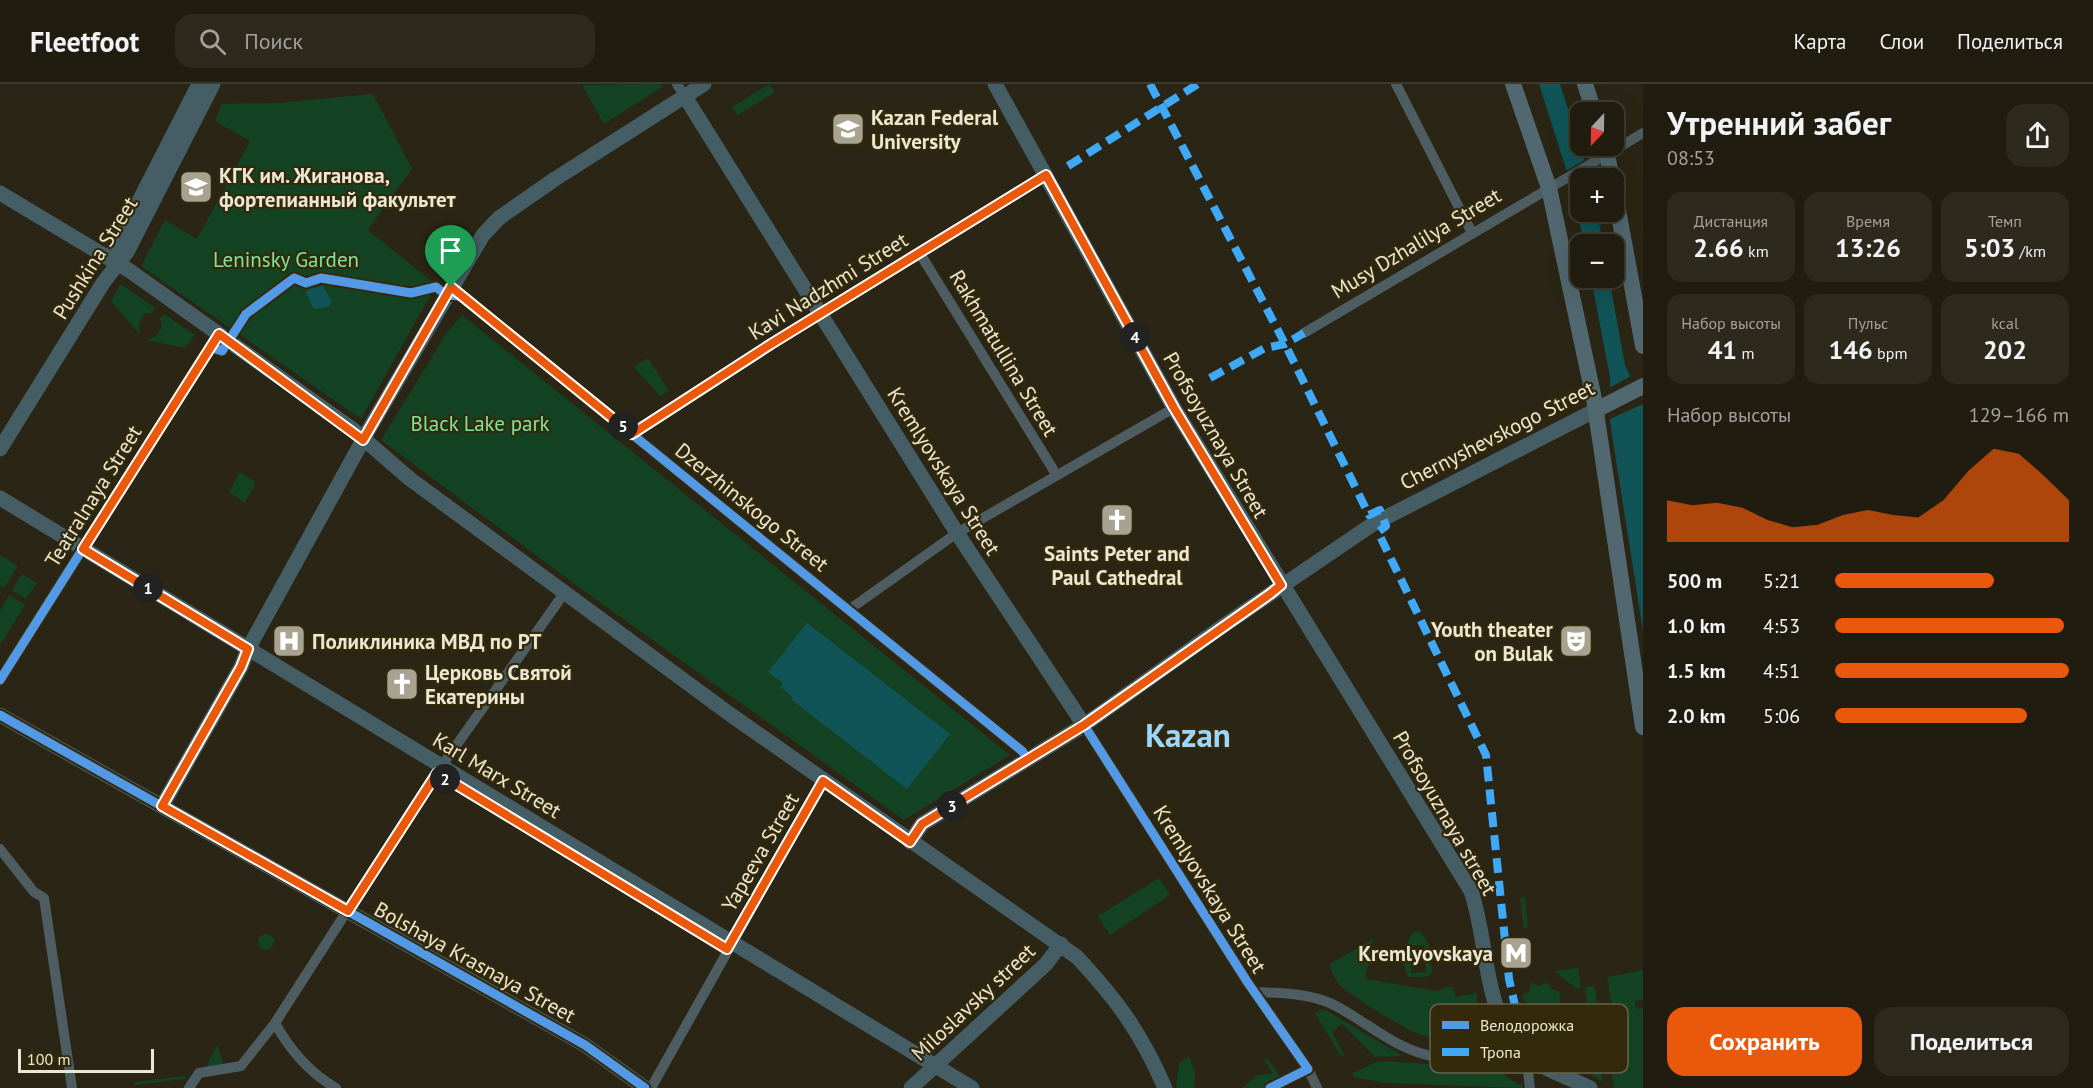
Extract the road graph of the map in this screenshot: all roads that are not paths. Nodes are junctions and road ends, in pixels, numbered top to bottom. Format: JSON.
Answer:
{"nodes":[{"id":1,"x":199,"y":84,"type":"edge"},
{"id":2,"x":213,"y":84,"type":"edge"},
{"id":3,"x":704,"y":84,"type":"edge"},
{"id":4,"x":995,"y":84,"type":"edge"},
{"id":5,"x":1396,"y":84,"type":"edge"},
{"id":6,"x":1514,"y":84,"type":"edge"},
{"id":7,"x":1584,"y":84,"type":"edge"},
{"id":8,"x":681,"y":90,"type":"edge"},
{"id":9,"x":1590,"y":102,"type":"edge"},
{"id":10,"x":1643,"y":133,"type":"edge"},
{"id":11,"x":1624,"y":143,"type":"edge"},
{"id":12,"x":1599,"y":156,"type":"edge"},
{"id":13,"x":1046,"y":175,"type":"junction"},
{"id":14,"x":1553,"y":186,"type":"junction"},
{"id":15,"x":0,"y":193,"type":"edge"},
{"id":16,"x":1620,"y":222,"type":"edge"},
{"id":17,"x":1472,"y":233,"type":"junction"},
{"id":18,"x":919,"y":252,"type":"junction"},
{"id":19,"x":114,"y":261,"type":"junction"},
{"id":20,"x":451,"y":287,"type":"junction"},
{"id":21,"x":821,"y":313,"type":"junction"},
{"id":22,"x":1304,"y":333,"type":"dead end"},
{"id":23,"x":219,"y":334,"type":"junction"},
{"id":24,"x":1643,"y":346,"type":"edge"},
{"id":25,"x":1642,"y":387,"type":"edge"},
{"id":26,"x":1174,"y":408,"type":"junction"},
{"id":27,"x":1600,"y":408,"type":"junction"},
{"id":28,"x":632,"y":434,"type":"junction"},
{"id":29,"x":363,"y":440,"type":"junction"},
{"id":30,"x":0,"y":448,"type":"edge"},
{"id":31,"x":1056,"y":474,"type":"junction"},
{"id":32,"x":0,"y":498,"type":"edge"},
{"id":33,"x":0,"y":509,"type":"edge"},
{"id":34,"x":957,"y":533,"type":"junction"},
{"id":35,"x":81,"y":553,"type":"junction"},
{"id":36,"x":1281,"y":585,"type":"junction"},
{"id":37,"x":565,"y":592,"type":"junction"},
{"id":38,"x":850,"y":609,"type":"junction"},
{"id":39,"x":247,"y":653,"type":"junction"},
{"id":40,"x":0,"y":680,"type":"edge"},
{"id":41,"x":0,"y":715,"type":"edge"},
{"id":42,"x":1084,"y":725,"type":"junction"},
{"id":43,"x":1643,"y":727,"type":"edge"},
{"id":44,"x":1028,"y":759,"type":"junction"},
{"id":45,"x":439,"y":770,"type":"junction"},
{"id":46,"x":823,"y":781,"type":"junction"},
{"id":47,"x":162,"y":806,"type":"junction"},
{"id":48,"x":910,"y":842,"type":"junction"},
{"id":49,"x":0,"y":849,"type":"edge"},
{"id":50,"x":348,"y":911,"type":"junction"},
{"id":51,"x":1061,"y":944,"type":"junction"},
{"id":52,"x":729,"y":946,"type":"junction"},
{"id":53,"x":1254,"y":992,"type":"junction"},
{"id":54,"x":1496,"y":1004,"type":"edge"},
{"id":55,"x":275,"y":1023,"type":"junction"},
{"id":56,"x":1430,"y":1055,"type":"edge"},
{"id":57,"x":933,"y":1067,"type":"junction"},
{"id":58,"x":1528,"y":1073,"type":"edge"},
{"id":59,"x":1560,"y":1073,"type":"edge"},
{"id":60,"x":72,"y":1088,"type":"edge"},
{"id":61,"x":189,"y":1088,"type":"edge"},
{"id":62,"x":336,"y":1088,"type":"edge"},
{"id":63,"x":645,"y":1088,"type":"edge"},
{"id":64,"x":651,"y":1088,"type":"edge"},
{"id":65,"x":910,"y":1088,"type":"edge"},
{"id":66,"x":961,"y":1088,"type":"edge"},
{"id":67,"x":972,"y":1088,"type":"edge"},
{"id":68,"x":1165,"y":1088,"type":"edge"},
{"id":69,"x":1317,"y":1088,"type":"edge"},
{"id":70,"x":1530,"y":1088,"type":"edge"},
{"id":71,"x":1590,"y":1088,"type":"edge"}],
"edges":[{"from":1,"to":19,"type":"main road","name":"Pushkina Street"},
{"from":2,"to":19,"type":"main road","name":"Pushkina Street"},
{"from":3,"to":8,"type":"main road"},
{"from":4,"to":13,"type":"main road","name":"Profsoyuznaya Street"},
{"from":5,"to":17,"type":"street"},
{"from":6,"to":14,"type":"main road"},
{"from":7,"to":9,"type":"main road"},
{"from":8,"to":20,"type":"main road"},
{"from":8,"to":21,"type":"main road","name":"Kremlyovskaya Street"},
{"from":10,"to":11,"type":"street","name":"Musy Dzhalilya Street"},
{"from":12,"to":14,"type":"street","name":"Musy Dzhalilya Street"},
{"from":13,"to":18,"type":"street","name":"Kavi Nadzhmi Street"},
{"from":13,"to":26,"type":"main road","name":"Profsoyuznaya Street"},
{"from":14,"to":17,"type":"street","name":"Musy Dzhalilya Street"},
{"from":14,"to":27,"type":"main road"},
{"from":15,"to":19,"type":"main road"},
{"from":16,"to":24,"type":"main road"},
{"from":17,"to":22,"type":"street","name":"Musy Dzhalilya Street"},
{"from":18,"to":21,"type":"street","name":"Kavi Nadzhmi Street"},
{"from":18,"to":31,"type":"street","name":"Rakhmatullina Street"},
{"from":19,"to":23,"type":"main road"},
{"from":19,"to":30,"type":"main road","name":"Pushkina Street"},
{"from":20,"to":28,"type":"street","name":"Dzerzhinskogo Street"},
{"from":20,"to":29,"type":"main road"},
{"from":21,"to":28,"type":"street","name":"Kavi Nadzhmi Street"},
{"from":21,"to":34,"type":"main road","name":"Kremlyovskaya Street"},
{"from":23,"to":29,"type":"main road"},
{"from":23,"to":35,"type":"street","name":"Teatralnaya Street"},
{"from":25,"to":27,"type":"main road","name":"Chernyshevskogo Street"},
{"from":26,"to":31,"type":"street"},
{"from":26,"to":36,"type":"main road","name":"Profsoyuznaya Street"},
{"from":27,"to":36,"type":"main road","name":"Chernyshevskogo Street"},
{"from":27,"to":43,"type":"main road"},
{"from":28,"to":38,"type":"street","name":"Dzerzhinskogo Street"},
{"from":29,"to":37,"type":"main road"},
{"from":29,"to":39,"type":"main road"},
{"from":31,"to":34,"type":"street"},
{"from":32,"to":35,"type":"main road","name":"Karl Marx Street"},
{"from":33,"to":35,"type":"main road","name":"Karl Marx Street"},
{"from":34,"to":38,"type":"street"},
{"from":34,"to":42,"type":"main road","name":"Kremlyovskaya Street"},
{"from":35,"to":39,"type":"main road","name":"Karl Marx Street"},
{"from":35,"to":40,"type":"street","name":"Teatralnaya Street"},
{"from":36,"to":42,"type":"main road","name":"Chernyshevskogo Street"},
{"from":36,"to":54,"type":"main road","name":"Profsoyuznaya Street"},
{"from":37,"to":45,"type":"street"},
{"from":37,"to":46,"type":"main road"},
{"from":38,"to":44,"type":"street","name":"Dzerzhinskogo Street"},
{"from":39,"to":45,"type":"main road","name":"Karl Marx Street"},
{"from":39,"to":47,"type":"main road"},
{"from":41,"to":47,"type":"main road","name":"Bolshaya Krasnaya Street"},
{"from":42,"to":44,"type":"main road","name":"Chernyshevskogo Street"},
{"from":42,"to":53,"type":"street","name":"Kremlyovskaya Street"},
{"from":44,"to":48,"type":"main road","name":"Chernyshevskogo Street"},
{"from":45,"to":50,"type":"street"},
{"from":45,"to":52,"type":"main road","name":"Karl Marx Street"},
{"from":46,"to":48,"type":"main road"},
{"from":46,"to":52,"type":"street","name":"Yapeeva Street"},
{"from":47,"to":50,"type":"main road","name":"Bolshaya Krasnaya Street"},
{"from":48,"to":51,"type":"main road"},
{"from":49,"to":60,"type":"street"},
{"from":50,"to":55,"type":"street"},
{"from":50,"to":63,"type":"main road","name":"Bolshaya Krasnaya Street"},
{"from":51,"to":57,"type":"main road","name":"Miloslavsky street"},
{"from":51,"to":68,"type":"main road"},
{"from":52,"to":57,"type":"main road","name":"Karl Marx Street"},
{"from":52,"to":64,"type":"street"},
{"from":53,"to":56,"type":"street"},
{"from":53,"to":69,"type":"street","name":"Kremlyovskaya Street"},
{"from":55,"to":61,"type":"street"},
{"from":55,"to":62,"type":"street"},
{"from":57,"to":65,"type":"main road","name":"Miloslavsky street"},
{"from":57,"to":66,"type":"main road","name":"Karl Marx Street"},
{"from":57,"to":67,"type":"main road","name":"Karl Marx Street"},
{"from":58,"to":70,"type":"street"},
{"from":59,"to":71,"type":"main road"}]}
